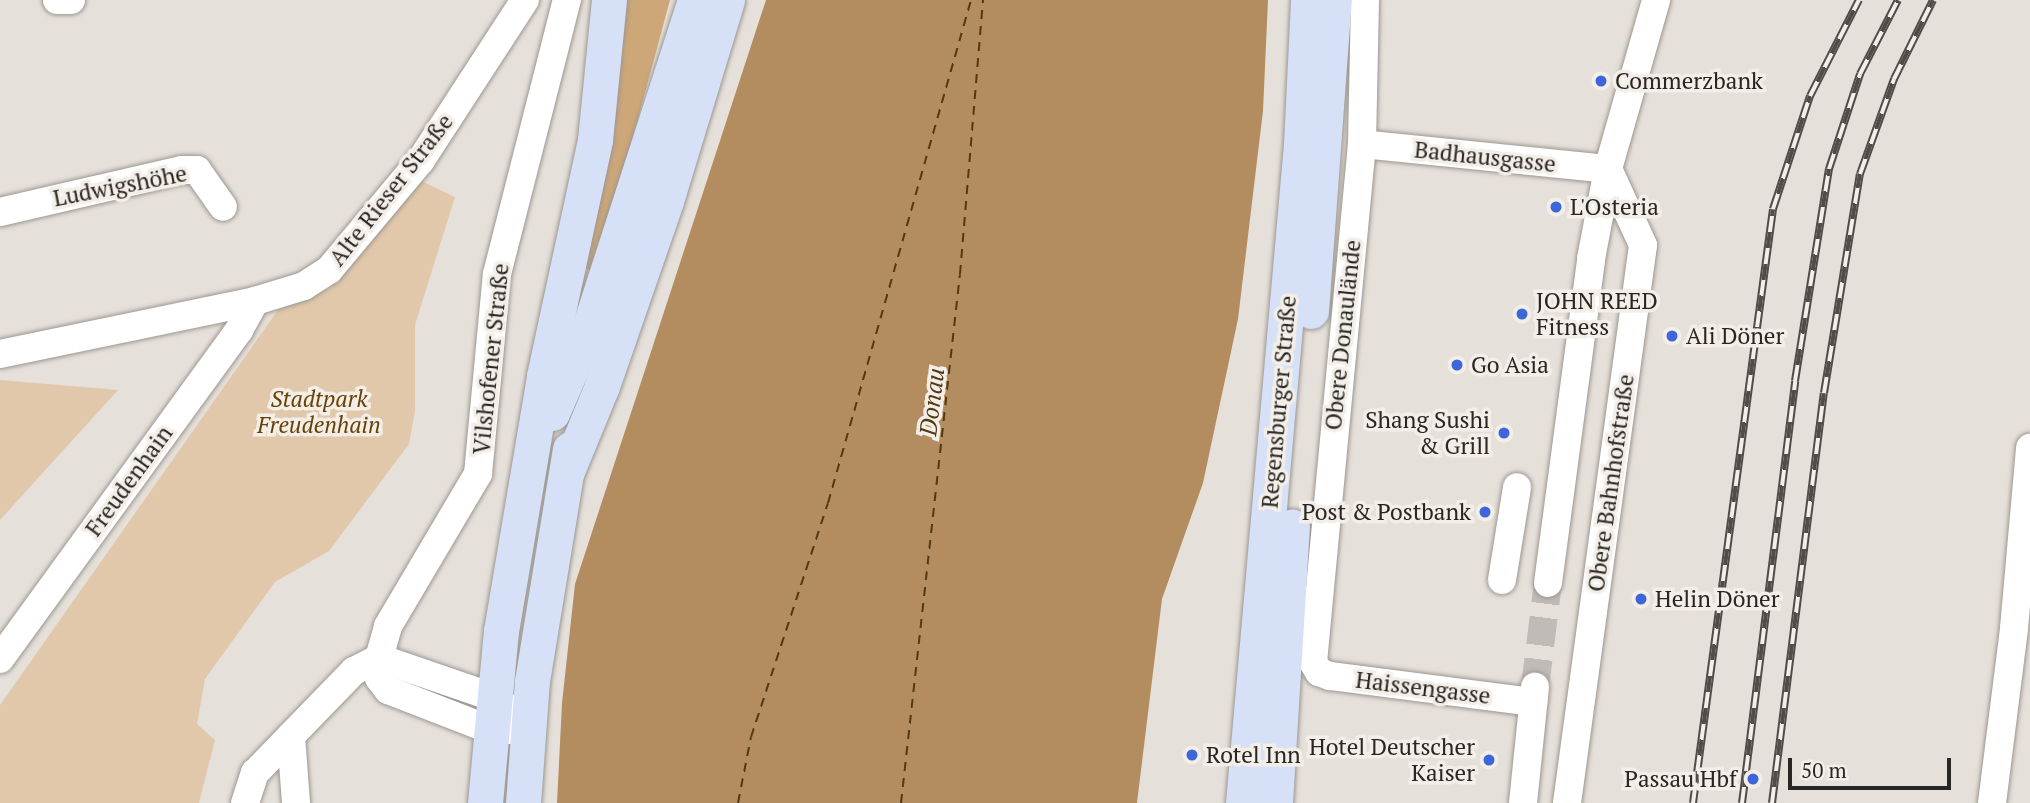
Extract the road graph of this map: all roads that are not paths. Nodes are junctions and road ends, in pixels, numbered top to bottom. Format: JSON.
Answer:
{"nodes":[{"id":1,"x":57,"y":0,"type":"edge"},
{"id":2,"x":71,"y":0,"type":"edge"},
{"id":3,"x":524,"y":0,"type":"edge"},
{"id":4,"x":566,"y":0,"type":"edge"},
{"id":5,"x":609,"y":0,"type":"edge"},
{"id":6,"x":695,"y":0,"type":"edge"},
{"id":7,"x":727,"y":0,"type":"edge"},
{"id":8,"x":1308,"y":0,"type":"edge"},
{"id":9,"x":1334,"y":0,"type":"edge"},
{"id":10,"x":1366,"y":0,"type":"edge"},
{"id":11,"x":1656,"y":0,"type":"edge"},
{"id":12,"x":1362,"y":145,"type":"junction"},
{"id":13,"x":1608,"y":169,"type":"junction"},
{"id":14,"x":222,"y":207,"type":"dead end"},
{"id":15,"x":0,"y":212,"type":"edge"},
{"id":16,"x":255,"y":301,"type":"junction"},
{"id":17,"x":590,"y":325,"type":"junction"},
{"id":18,"x":0,"y":354,"type":"edge"},
{"id":19,"x":2030,"y":448,"type":"edge"},
{"id":20,"x":533,"y":457,"type":"junction"},
{"id":21,"x":567,"y":471,"type":"junction"},
{"id":22,"x":1517,"y":487,"type":"dead end"},
{"id":23,"x":1281,"y":519,"type":"junction"},
{"id":24,"x":1502,"y":580,"type":"dead end"},
{"id":25,"x":1548,"y":583,"type":"tunnel mouth"},
{"id":26,"x":2022,"y":630,"type":"edge"},
{"id":27,"x":379,"y":658,"type":"junction"},
{"id":28,"x":0,"y":659,"type":"edge"},
{"id":29,"x":1315,"y":668,"type":"joint"},
{"id":30,"x":493,"y":714,"type":"junction"},
{"id":31,"x":527,"y":723,"type":"junction"},
{"id":32,"x":291,"y":736,"type":"junction"},
{"id":33,"x":245,"y":803,"type":"edge"},
{"id":34,"x":296,"y":803,"type":"edge"},
{"id":35,"x":485,"y":803,"type":"edge"},
{"id":36,"x":523,"y":803,"type":"edge"},
{"id":37,"x":1243,"y":803,"type":"edge"},
{"id":38,"x":1275,"y":803,"type":"edge"},
{"id":39,"x":1523,"y":803,"type":"edge"},
{"id":40,"x":1567,"y":803,"type":"edge"},
{"id":41,"x":1992,"y":803,"type":"edge"}],
"edges":[{"from":1,"to":2,"type":"street"},
{"from":3,"to":16,"type":"street","name":"Alte Rieser Straße"},
{"from":4,"to":27,"type":"street","name":"Vilshofener Straße"},
{"from":5,"to":20,"type":"main road"},
{"from":6,"to":17,"type":"main road"},
{"from":7,"to":21,"type":"main road"},
{"from":8,"to":23,"type":"main road","name":"Regensburger Straße"},
{"from":9,"to":23,"type":"main road","name":"Regensburger Straße"},
{"from":10,"to":12,"type":"street","name":"Obere Donaulände"},
{"from":11,"to":13,"type":"street"},
{"from":12,"to":13,"type":"street","name":"Badhausgasse"},
{"from":12,"to":29,"type":"street","name":"Obere Donaulände"},
{"from":13,"to":25,"type":"street"},
{"from":13,"to":40,"type":"street","name":"Obere Bahnhofstraße"},
{"from":14,"to":15,"type":"street","name":"Ludwigshöhe"},
{"from":16,"to":18,"type":"street","name":"Alte Rieser Straße"},
{"from":16,"to":28,"type":"street","name":"Freudenhain"},
{"from":17,"to":20,"type":"main road"},
{"from":17,"to":21,"type":"main road"},
{"from":19,"to":26,"type":"street"},
{"from":20,"to":30,"type":"main road"},
{"from":21,"to":31,"type":"main road"},
{"from":22,"to":24,"type":"street"},
{"from":23,"to":37,"type":"main road","name":"Regensburger Straße"},
{"from":23,"to":38,"type":"main road","name":"Regensburger Straße"},
{"from":26,"to":41,"type":"street"},
{"from":27,"to":30,"type":"street"},
{"from":27,"to":32,"type":"street"},
{"from":29,"to":39,"type":"street","name":"Haissengasse"},
{"from":30,"to":31,"type":"street"},
{"from":30,"to":35,"type":"main road"},
{"from":31,"to":36,"type":"main road"},
{"from":32,"to":33,"type":"street"},
{"from":32,"to":34,"type":"street"}]}
